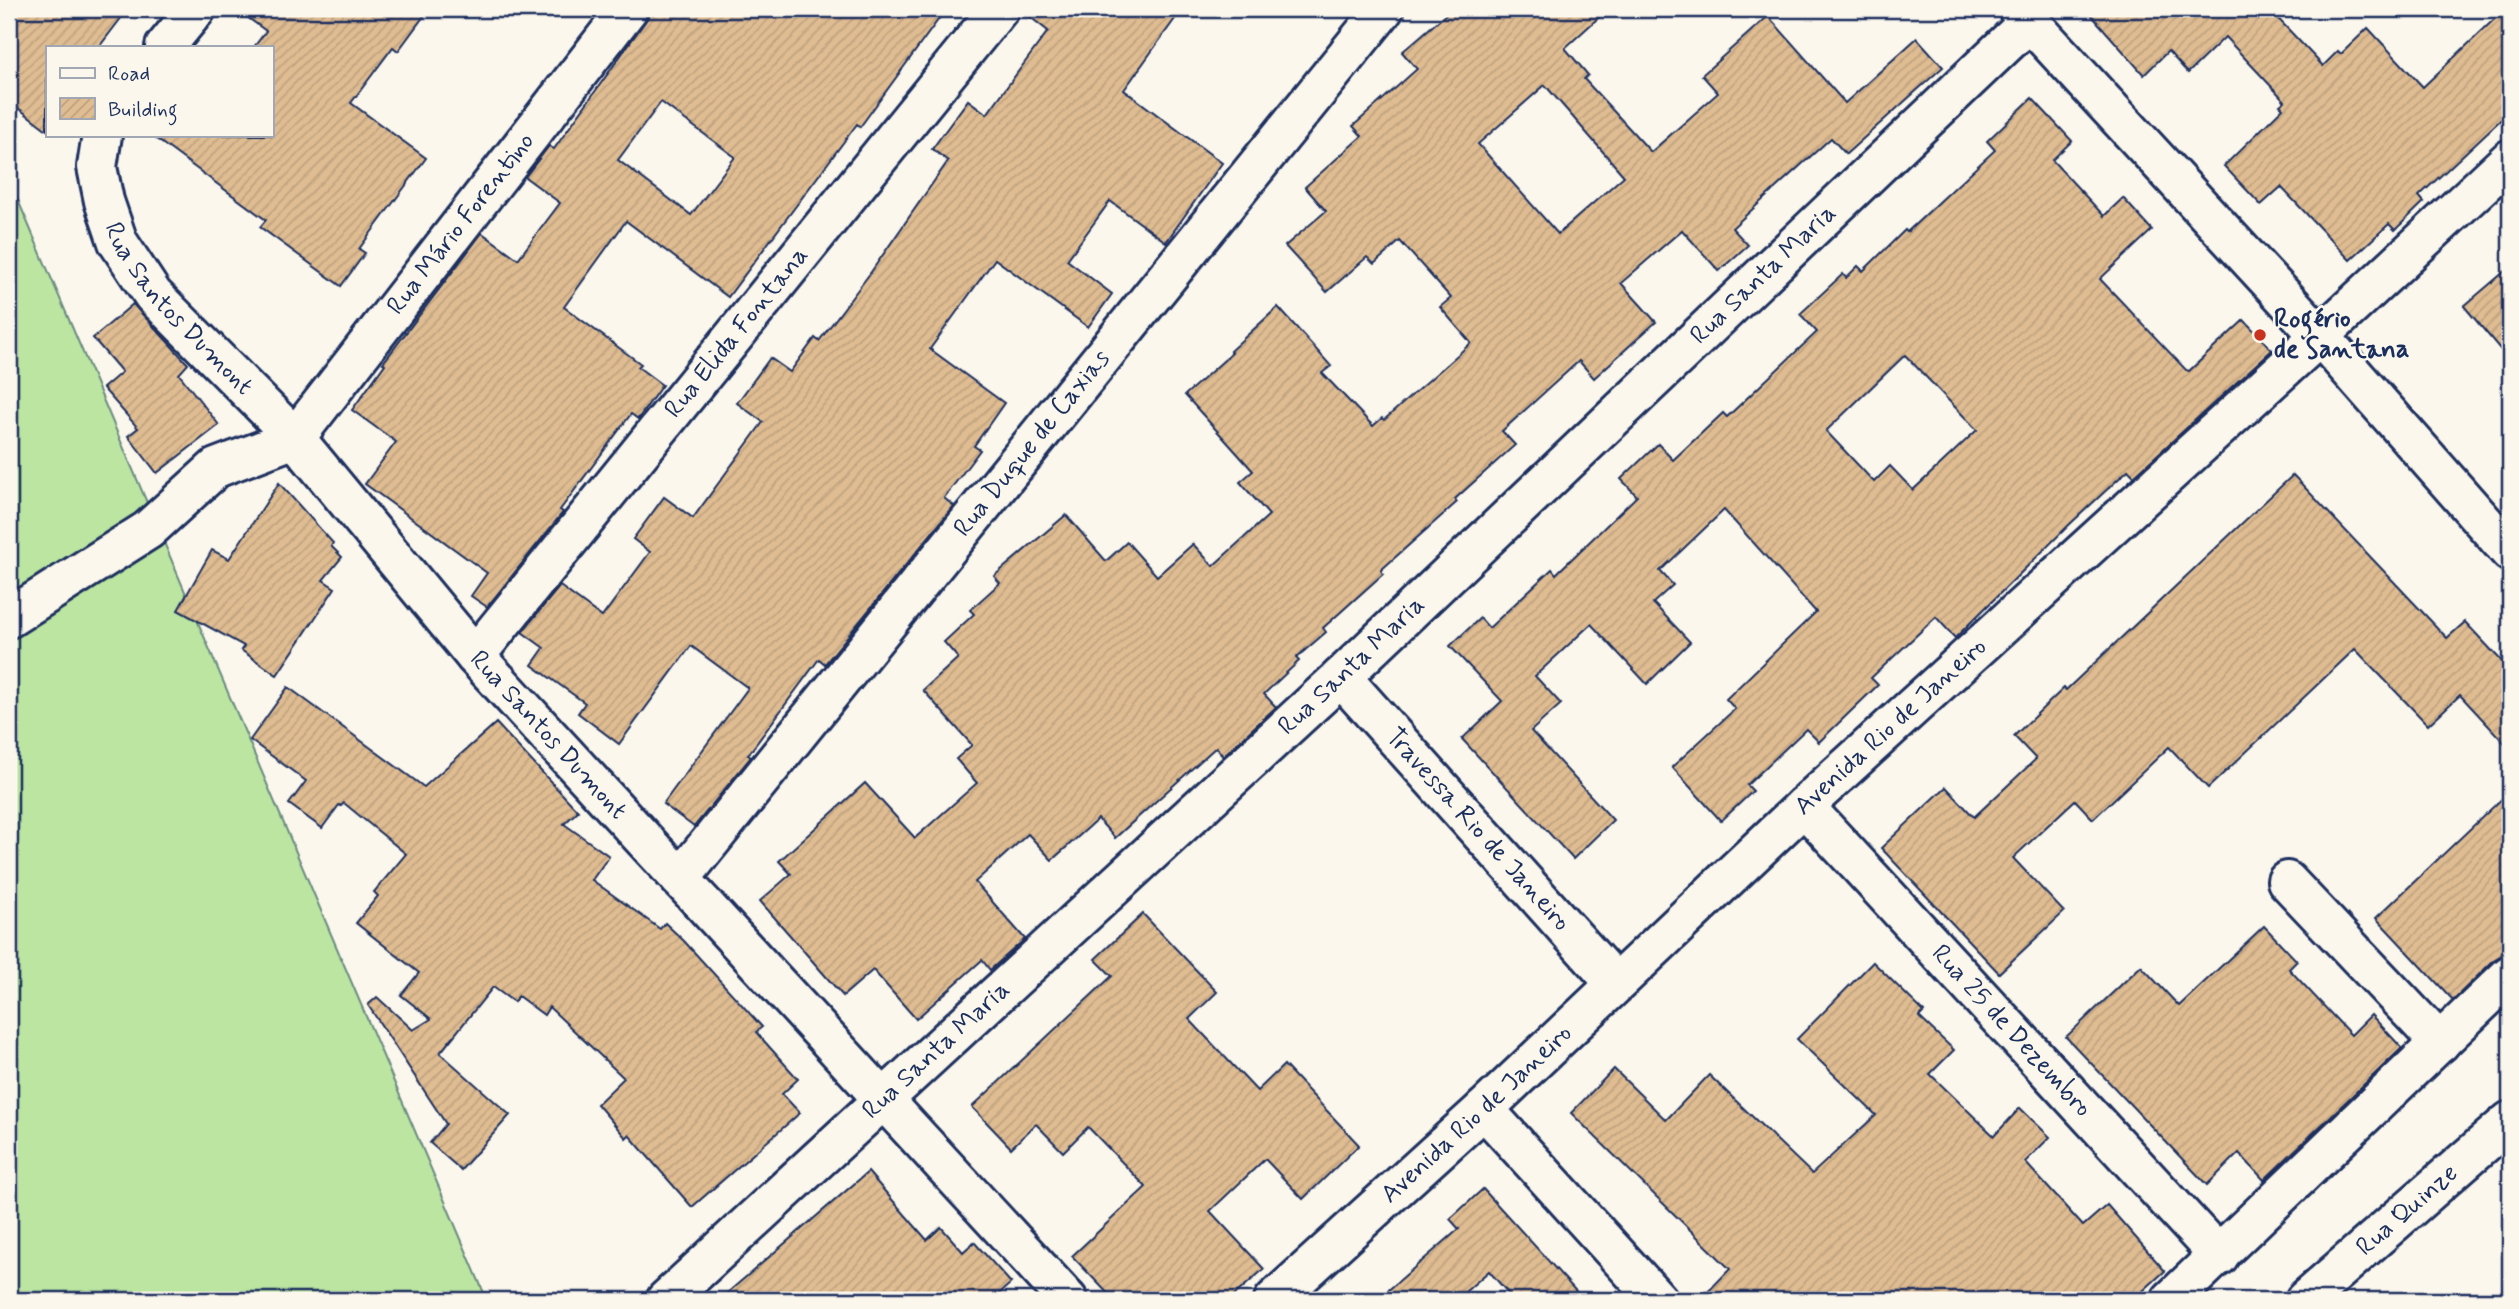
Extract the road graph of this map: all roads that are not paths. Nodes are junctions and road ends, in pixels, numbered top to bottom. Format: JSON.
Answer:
{"nodes":[{"id":1,"x":196,"y":9,"type":"edge"},
{"id":2,"x":628,"y":9,"type":"edge"},
{"id":3,"x":999,"y":9,"type":"edge"},
{"id":4,"x":1384,"y":9,"type":"edge"},
{"id":5,"x":2024,"y":15,"type":"edge"},
{"id":6,"x":166,"y":46,"type":"edge"},
{"id":7,"x":102,"y":136,"type":"edge"},
{"id":8,"x":2510,"y":159,"type":"edge"},
{"id":9,"x":2320,"y":336,"type":"junction"},
{"id":10,"x":295,"y":438,"type":"junction"},
{"id":11,"x":2510,"y":552,"type":"edge"},
{"id":12,"x":9,"y":618,"type":"edge"},
{"id":13,"x":475,"y":656,"type":"junction"},
{"id":14,"x":1341,"y":677,"type":"junction"},
{"id":15,"x":1804,"y":806,"type":"junction"},
{"id":16,"x":680,"y":879,"type":"junction"},
{"id":17,"x":2287,"y":881,"type":"dead end"},
{"id":18,"x":2510,"y":975,"type":"edge"},
{"id":19,"x":1615,"y":983,"type":"junction"},
{"id":20,"x":2440,"y":1043,"type":"junction"},
{"id":21,"x":885,"y":1100,"type":"junction"},
{"id":22,"x":1484,"y":1110,"type":"junction"},
{"id":23,"x":2510,"y":1121,"type":"edge"},
{"id":24,"x":2219,"y":1256,"type":"junction"},
{"id":25,"x":666,"y":1300,"type":"edge"},
{"id":26,"x":1068,"y":1300,"type":"edge"},
{"id":27,"x":1275,"y":1300,"type":"edge"},
{"id":28,"x":1658,"y":1300,"type":"edge"},
{"id":29,"x":2171,"y":1300,"type":"edge"},
{"id":30,"x":2305,"y":1300,"type":"edge"}],
"edges":[{"from":1,"to":6,"type":"street"},
{"from":2,"to":10,"type":"street","name":"Rua Mário Forentino"},
{"from":3,"to":13,"type":"street","name":"Rua Elida Fontana"},
{"from":4,"to":16,"type":"street","name":"Rua Duque de Caxias"},
{"from":5,"to":9,"type":"street"},
{"from":5,"to":14,"type":"street","name":"Rua Santa Maria"},
{"from":7,"to":10,"type":"street","name":"Rua Santos Dumont"},
{"from":8,"to":9,"type":"street","name":"Avenida Rio de Janeiro"},
{"from":9,"to":11,"type":"street"},
{"from":9,"to":15,"type":"street","name":"Avenida Rio de Janeiro"},
{"from":10,"to":12,"type":"street"},
{"from":10,"to":13,"type":"street","name":"Rua Santos Dumont"},
{"from":13,"to":16,"type":"street","name":"Rua Santos Dumont"},
{"from":14,"to":19,"type":"street","name":"Travessa Rio de Janeiro"},
{"from":14,"to":21,"type":"street","name":"Rua Santa Maria"},
{"from":15,"to":19,"type":"street","name":"Avenida Rio de Janeiro"},
{"from":15,"to":24,"type":"street","name":"Rua 25 de Dezembro"},
{"from":16,"to":21,"type":"street","name":"Rua Santos Dumont"},
{"from":17,"to":20,"type":"street"},
{"from":18,"to":20,"type":"street"},
{"from":19,"to":22,"type":"street","name":"Avenida Rio de Janeiro"},
{"from":20,"to":24,"type":"street"},
{"from":21,"to":25,"type":"street","name":"Rua Santa Maria"},
{"from":21,"to":26,"type":"street","name":"Rua Santos Dumont"},
{"from":22,"to":27,"type":"street","name":"Avenida Rio de Janeiro"},
{"from":22,"to":28,"type":"street"},
{"from":23,"to":30,"type":"street","name":"Rua Quinze"},
{"from":24,"to":29,"type":"street"}]}
